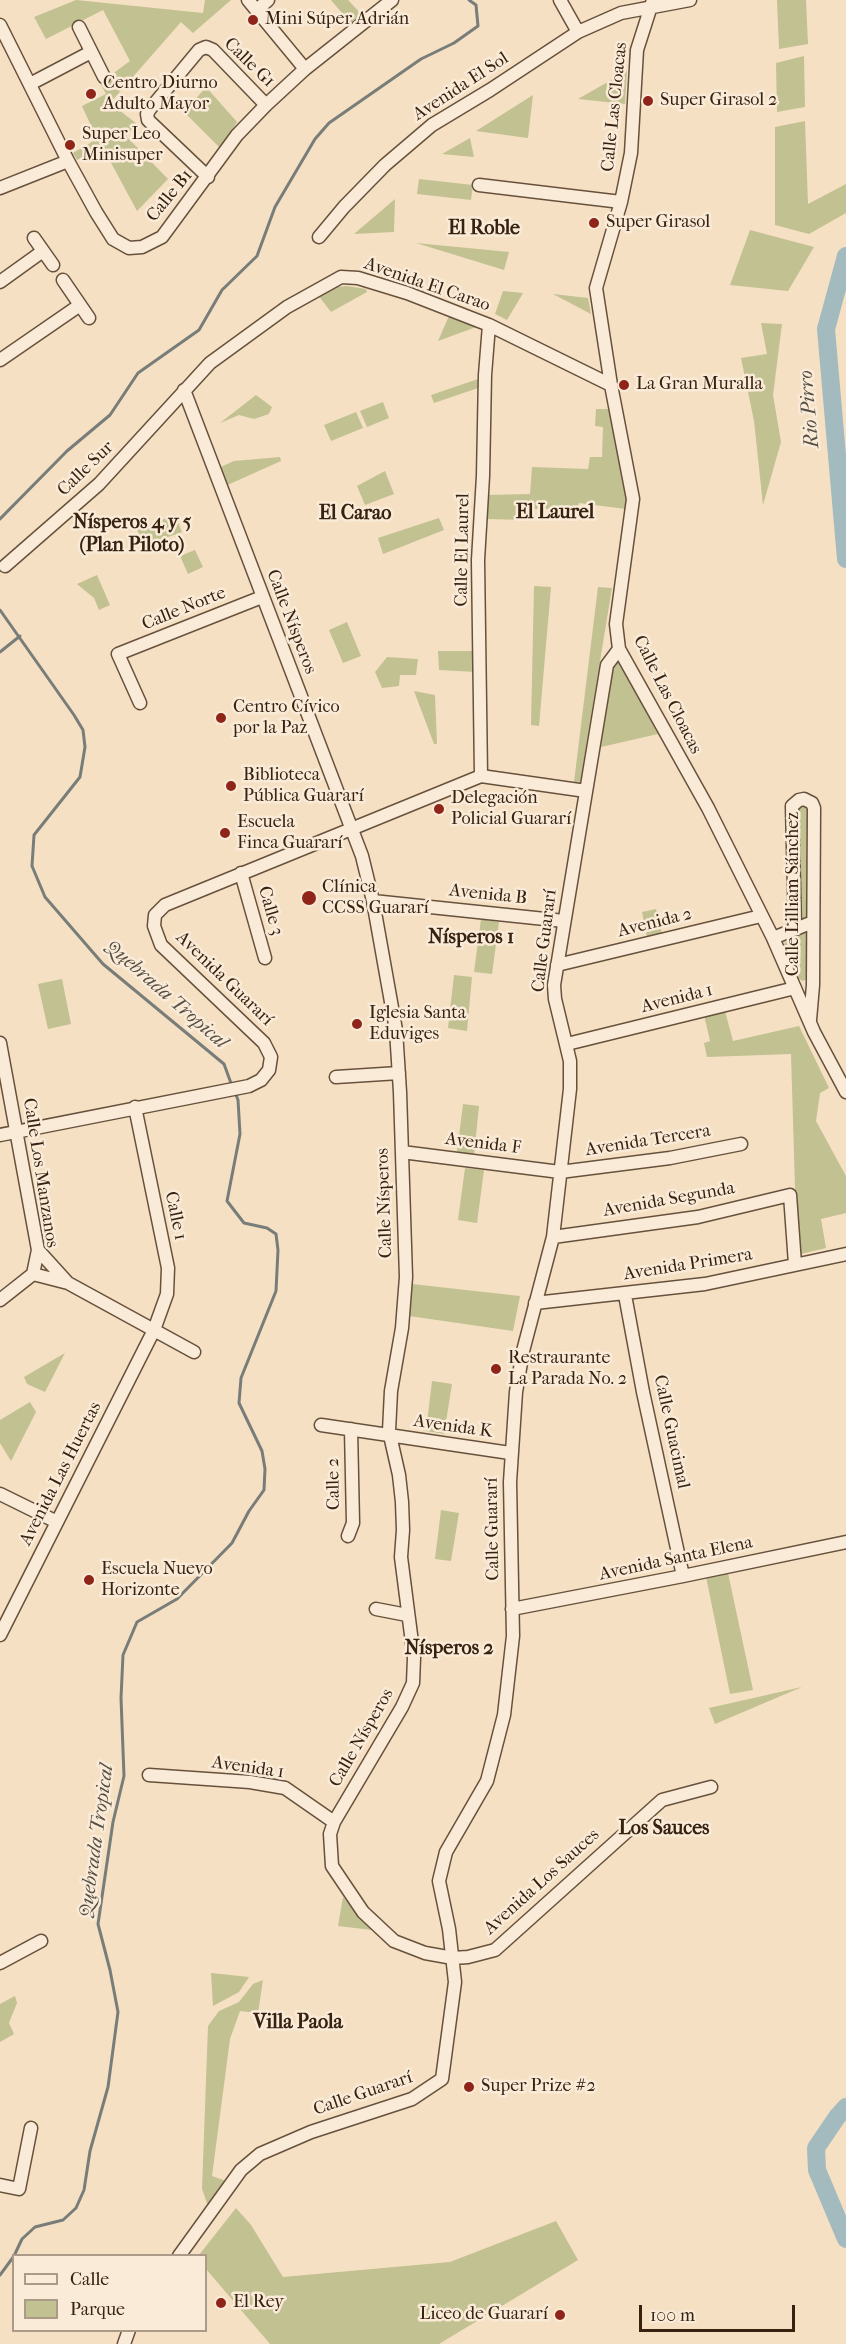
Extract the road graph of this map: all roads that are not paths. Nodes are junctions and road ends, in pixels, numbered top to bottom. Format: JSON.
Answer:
{"nodes":[{"id":1,"x":248,"y":0,"type":"edge"},
{"id":2,"x":268,"y":0,"type":"edge"},
{"id":3,"x":392,"y":0,"type":"edge"},
{"id":4,"x":560,"y":0,"type":"edge"},
{"id":5,"x":690,"y":0,"type":"edge"},
{"id":6,"x":651,"y":4,"type":"edge"},
{"id":7,"x":258,"y":9,"type":"junction"},
{"id":8,"x":0,"y":25,"type":"edge"},
{"id":9,"x":79,"y":27,"type":"dead end"},
{"id":10,"x":578,"y":32,"type":"junction"},
{"id":11,"x":91,"y":52,"type":"junction"},
{"id":12,"x":305,"y":69,"type":"junction"},
{"id":13,"x":104,"y":77,"type":"dead end"},
{"id":14,"x":30,"y":84,"type":"junction"},
{"id":15,"x":266,"y":105,"type":"junction"},
{"id":16,"x":68,"y":161,"type":"junction"},
{"id":17,"x":208,"y":177,"type":"junction"},
{"id":18,"x":479,"y":185,"type":"dead end"},
{"id":19,"x":0,"y":188,"type":"edge"},
{"id":20,"x":621,"y":202,"type":"junction"},
{"id":21,"x":319,"y":237,"type":"dead end"},
{"id":22,"x":34,"y":238,"type":"dead end"},
{"id":23,"x":43,"y":251,"type":"junction"},
{"id":24,"x":53,"y":265,"type":"dead end"},
{"id":25,"x":63,"y":280,"type":"dead end"},
{"id":26,"x":0,"y":282,"type":"edge"},
{"id":27,"x":80,"y":305,"type":"junction"},
{"id":28,"x":89,"y":318,"type":"dead end"},
{"id":29,"x":489,"y":325,"type":"junction"},
{"id":30,"x":0,"y":360,"type":"edge"},
{"id":31,"x":611,"y":385,"type":"junction"},
{"id":32,"x":184,"y":390,"type":"junction"},
{"id":33,"x":5,"y":566,"type":"dead end"},
{"id":34,"x":262,"y":597,"type":"junction"},
{"id":35,"x":619,"y":649,"type":"junction"},
{"id":36,"x":140,"y":703,"type":"dead end"},
{"id":37,"x":481,"y":776,"type":"junction"},
{"id":38,"x":586,"y":791,"type":"junction"},
{"id":39,"x":351,"y":829,"type":"junction"},
{"id":40,"x":241,"y":873,"type":"junction"},
{"id":41,"x":373,"y":901,"type":"junction"},
{"id":42,"x":761,"y":916,"type":"junction"},
{"id":43,"x":564,"y":921,"type":"junction"},
{"id":44,"x":813,"y":922,"type":"junction"},
{"id":45,"x":795,"y":929,"type":"junction"},
{"id":46,"x":773,"y":938,"type":"junction"},
{"id":47,"x":266,"y":958,"type":"dead end"},
{"id":48,"x":557,"y":965,"type":"junction"},
{"id":49,"x":795,"y":988,"type":"junction"},
{"id":50,"x":810,"y":1024,"type":"junction"},
{"id":51,"x":0,"y":1043,"type":"edge"},
{"id":52,"x":567,"y":1044,"type":"junction"},
{"id":53,"x":399,"y":1073,"type":"junction"},
{"id":54,"x":842,"y":1075,"type":"edge"},
{"id":55,"x":336,"y":1077,"type":"dead end"},
{"id":56,"x":846,"y":1092,"type":"edge"},
{"id":57,"x":135,"y":1107,"type":"junction"},
{"id":58,"x":15,"y":1132,"type":"junction"},
{"id":59,"x":0,"y":1135,"type":"edge"},
{"id":60,"x":741,"y":1144,"type":"dead end"},
{"id":61,"x":402,"y":1152,"type":"junction"},
{"id":62,"x":560,"y":1172,"type":"junction"},
{"id":63,"x":553,"y":1236,"type":"junction"},
{"id":64,"x":38,"y":1250,"type":"junction"},
{"id":65,"x":846,"y":1254,"type":"edge"},
{"id":66,"x":795,"y":1264,"type":"junction"},
{"id":67,"x":33,"y":1274,"type":"junction"},
{"id":68,"x":68,"y":1283,"type":"junction"},
{"id":69,"x":625,"y":1294,"type":"junction"},
{"id":70,"x":0,"y":1300,"type":"edge"},
{"id":71,"x":535,"y":1303,"type":"junction"},
{"id":72,"x":154,"y":1330,"type":"junction"},
{"id":73,"x":194,"y":1352,"type":"dead end"},
{"id":74,"x":321,"y":1425,"type":"dead end"},
{"id":75,"x":351,"y":1430,"type":"junction"},
{"id":76,"x":390,"y":1436,"type":"junction"},
{"id":77,"x":510,"y":1453,"type":"junction"},
{"id":78,"x":0,"y":1494,"type":"edge"},
{"id":79,"x":57,"y":1522,"type":"junction"},
{"id":80,"x":348,"y":1536,"type":"dead end"},
{"id":81,"x":846,"y":1542,"type":"edge"},
{"id":82,"x":684,"y":1576,"type":"junction"},
{"id":83,"x":376,"y":1609,"type":"dead end"},
{"id":84,"x":512,"y":1609,"type":"junction"},
{"id":85,"x":407,"y":1615,"type":"junction"},
{"id":86,"x":0,"y":1635,"type":"edge"},
{"id":87,"x":149,"y":1775,"type":"dead end"},
{"id":88,"x":711,"y":1787,"type":"dead end"},
{"id":89,"x":334,"y":1822,"type":"junction"},
{"id":90,"x":41,"y":1941,"type":"dead end"},
{"id":91,"x":453,"y":1958,"type":"junction"},
{"id":92,"x":0,"y":1962,"type":"edge"},
{"id":93,"x":31,"y":2128,"type":"dead end"},
{"id":94,"x":0,"y":2185,"type":"edge"},
{"id":95,"x":180,"y":2254,"type":"edge"}],
"edges":[{"from":1,"to":7,"type":"street"},
{"from":2,"to":7,"type":"street"},
{"from":3,"to":12,"type":"street","name":"Calle B1"},
{"from":4,"to":10,"type":"street"},
{"from":5,"to":6,"type":"street","name":"Avenida El Sol"},
{"from":6,"to":10,"type":"street","name":"Avenida El Sol"},
{"from":6,"to":20,"type":"street","name":"Calle Las Cloacas"},
{"from":7,"to":12,"type":"street"},
{"from":8,"to":14,"type":"street","name":"Calle B1"},
{"from":9,"to":11,"type":"street"},
{"from":10,"to":21,"type":"street","name":"Avenida El Sol"},
{"from":11,"to":13,"type":"street"},
{"from":11,"to":14,"type":"street"},
{"from":12,"to":15,"type":"street","name":"Calle B1"},
{"from":14,"to":16,"type":"street","name":"Calle B1"},
{"from":15,"to":17,"type":"street","name":"Calle B1"},
{"from":15,"to":17,"type":"street","name":"Calle G1"},
{"from":16,"to":17,"type":"street","name":"Calle B1"},
{"from":16,"to":19,"type":"street"},
{"from":18,"to":20,"type":"street"},
{"from":20,"to":31,"type":"street","name":"Calle Las Cloacas"},
{"from":22,"to":23,"type":"street"},
{"from":23,"to":24,"type":"street"},
{"from":23,"to":26,"type":"street"},
{"from":25,"to":27,"type":"street"},
{"from":27,"to":28,"type":"street"},
{"from":27,"to":30,"type":"street"},
{"from":29,"to":31,"type":"street","name":"Avenida El Carao"},
{"from":29,"to":32,"type":"street","name":"Avenida El Carao"},
{"from":29,"to":37,"type":"street","name":"Calle El Laurel"},
{"from":31,"to":35,"type":"street","name":"Calle Las Cloacas"},
{"from":32,"to":33,"type":"street","name":"Calle Sur"},
{"from":32,"to":34,"type":"street","name":"Calle Nísperos"},
{"from":34,"to":36,"type":"street","name":"Calle Norte"},
{"from":34,"to":39,"type":"street","name":"Calle Nísperos"},
{"from":35,"to":38,"type":"street","name":"Calle Guararí"},
{"from":35,"to":42,"type":"street","name":"Calle Las Cloacas"},
{"from":37,"to":38,"type":"street"},
{"from":37,"to":39,"type":"street","name":"Avenida Guararí"},
{"from":38,"to":43,"type":"street","name":"Calle Guararí"},
{"from":39,"to":40,"type":"street","name":"Avenida Guararí"},
{"from":39,"to":41,"type":"street","name":"Calle Nísperos"},
{"from":40,"to":47,"type":"street","name":"Calle 3"},
{"from":40,"to":57,"type":"street","name":"Avenida Guararí"},
{"from":41,"to":43,"type":"street","name":"Avenida B"},
{"from":41,"to":53,"type":"street","name":"Calle Nísperos"},
{"from":42,"to":46,"type":"street","name":"Calle Las Cloacas"},
{"from":42,"to":48,"type":"street","name":"Avenida 2"},
{"from":43,"to":48,"type":"street","name":"Calle Guararí"},
{"from":44,"to":45,"type":"street"},
{"from":44,"to":45,"type":"street","name":"Calle Lilliam Sánchez"},
{"from":44,"to":50,"type":"street","name":"Calle Lilliam Sánchez"},
{"from":45,"to":46,"type":"street"},
{"from":46,"to":49,"type":"street","name":"Calle Las Cloacas"},
{"from":48,"to":52,"type":"street","name":"Calle Guararí"},
{"from":49,"to":50,"type":"street","name":"Calle Las Cloacas"},
{"from":49,"to":52,"type":"street","name":"Avenida 1"},
{"from":50,"to":54,"type":"street","name":"Calle Las Cloacas"},
{"from":51,"to":58,"type":"street","name":"Calle Los Manzanos"},
{"from":52,"to":62,"type":"street","name":"Calle Guararí"},
{"from":53,"to":55,"type":"street"},
{"from":53,"to":61,"type":"street","name":"Calle Nísperos"},
{"from":54,"to":56,"type":"street","name":"Calle Las Cloacas"},
{"from":57,"to":58,"type":"street","name":"Avenida Guararí"},
{"from":57,"to":72,"type":"street","name":"Calle 1"},
{"from":58,"to":59,"type":"street","name":"Avenida Guararí"},
{"from":58,"to":64,"type":"street","name":"Calle Los Manzanos"},
{"from":60,"to":62,"type":"street","name":"Avenida Tercera"},
{"from":61,"to":62,"type":"street","name":"Avenida F"},
{"from":61,"to":76,"type":"street","name":"Calle Nísperos"},
{"from":62,"to":63,"type":"street","name":"Calle Guararí"},
{"from":63,"to":66,"type":"street","name":"Avenida Segunda"},
{"from":63,"to":71,"type":"street","name":"Calle Guararí"},
{"from":64,"to":67,"type":"street","name":"Calle Los Manzanos"},
{"from":64,"to":68,"type":"street"},
{"from":65,"to":66,"type":"street","name":"Avenida Primera"},
{"from":66,"to":69,"type":"street","name":"Avenida Primera"},
{"from":67,"to":68,"type":"street","name":"Calle Los Manzanos"},
{"from":67,"to":70,"type":"street"},
{"from":68,"to":72,"type":"street","name":"Calle Los Manzanos"},
{"from":69,"to":71,"type":"street","name":"Avenida Primera"},
{"from":69,"to":82,"type":"street","name":"Calle Guacimal"},
{"from":71,"to":77,"type":"street","name":"Calle Guararí"},
{"from":72,"to":73,"type":"street","name":"Calle Los Manzanos"},
{"from":72,"to":79,"type":"street","name":"Avenida Las Huertas"},
{"from":74,"to":75,"type":"street"},
{"from":75,"to":76,"type":"street"},
{"from":75,"to":80,"type":"street","name":"Calle 2"},
{"from":76,"to":77,"type":"street","name":"Avenida K"},
{"from":76,"to":85,"type":"street","name":"Calle Nísperos"},
{"from":77,"to":84,"type":"street","name":"Calle Guararí"},
{"from":78,"to":79,"type":"street"},
{"from":79,"to":86,"type":"street","name":"Avenida Las Huertas"},
{"from":81,"to":82,"type":"street","name":"Avenida Santa Elena"},
{"from":82,"to":84,"type":"street","name":"Avenida Santa Elena"},
{"from":83,"to":85,"type":"street"},
{"from":84,"to":91,"type":"street","name":"Calle Guararí"},
{"from":85,"to":89,"type":"street","name":"Calle Nísperos"},
{"from":87,"to":89,"type":"street","name":"Avenida 1"},
{"from":88,"to":91,"type":"street","name":"Avenida Los Sauces"},
{"from":89,"to":91,"type":"street","name":"Calle Nísperos"},
{"from":90,"to":92,"type":"street"},
{"from":91,"to":95,"type":"street","name":"Calle Guararí"},
{"from":93,"to":94,"type":"street"}]}
